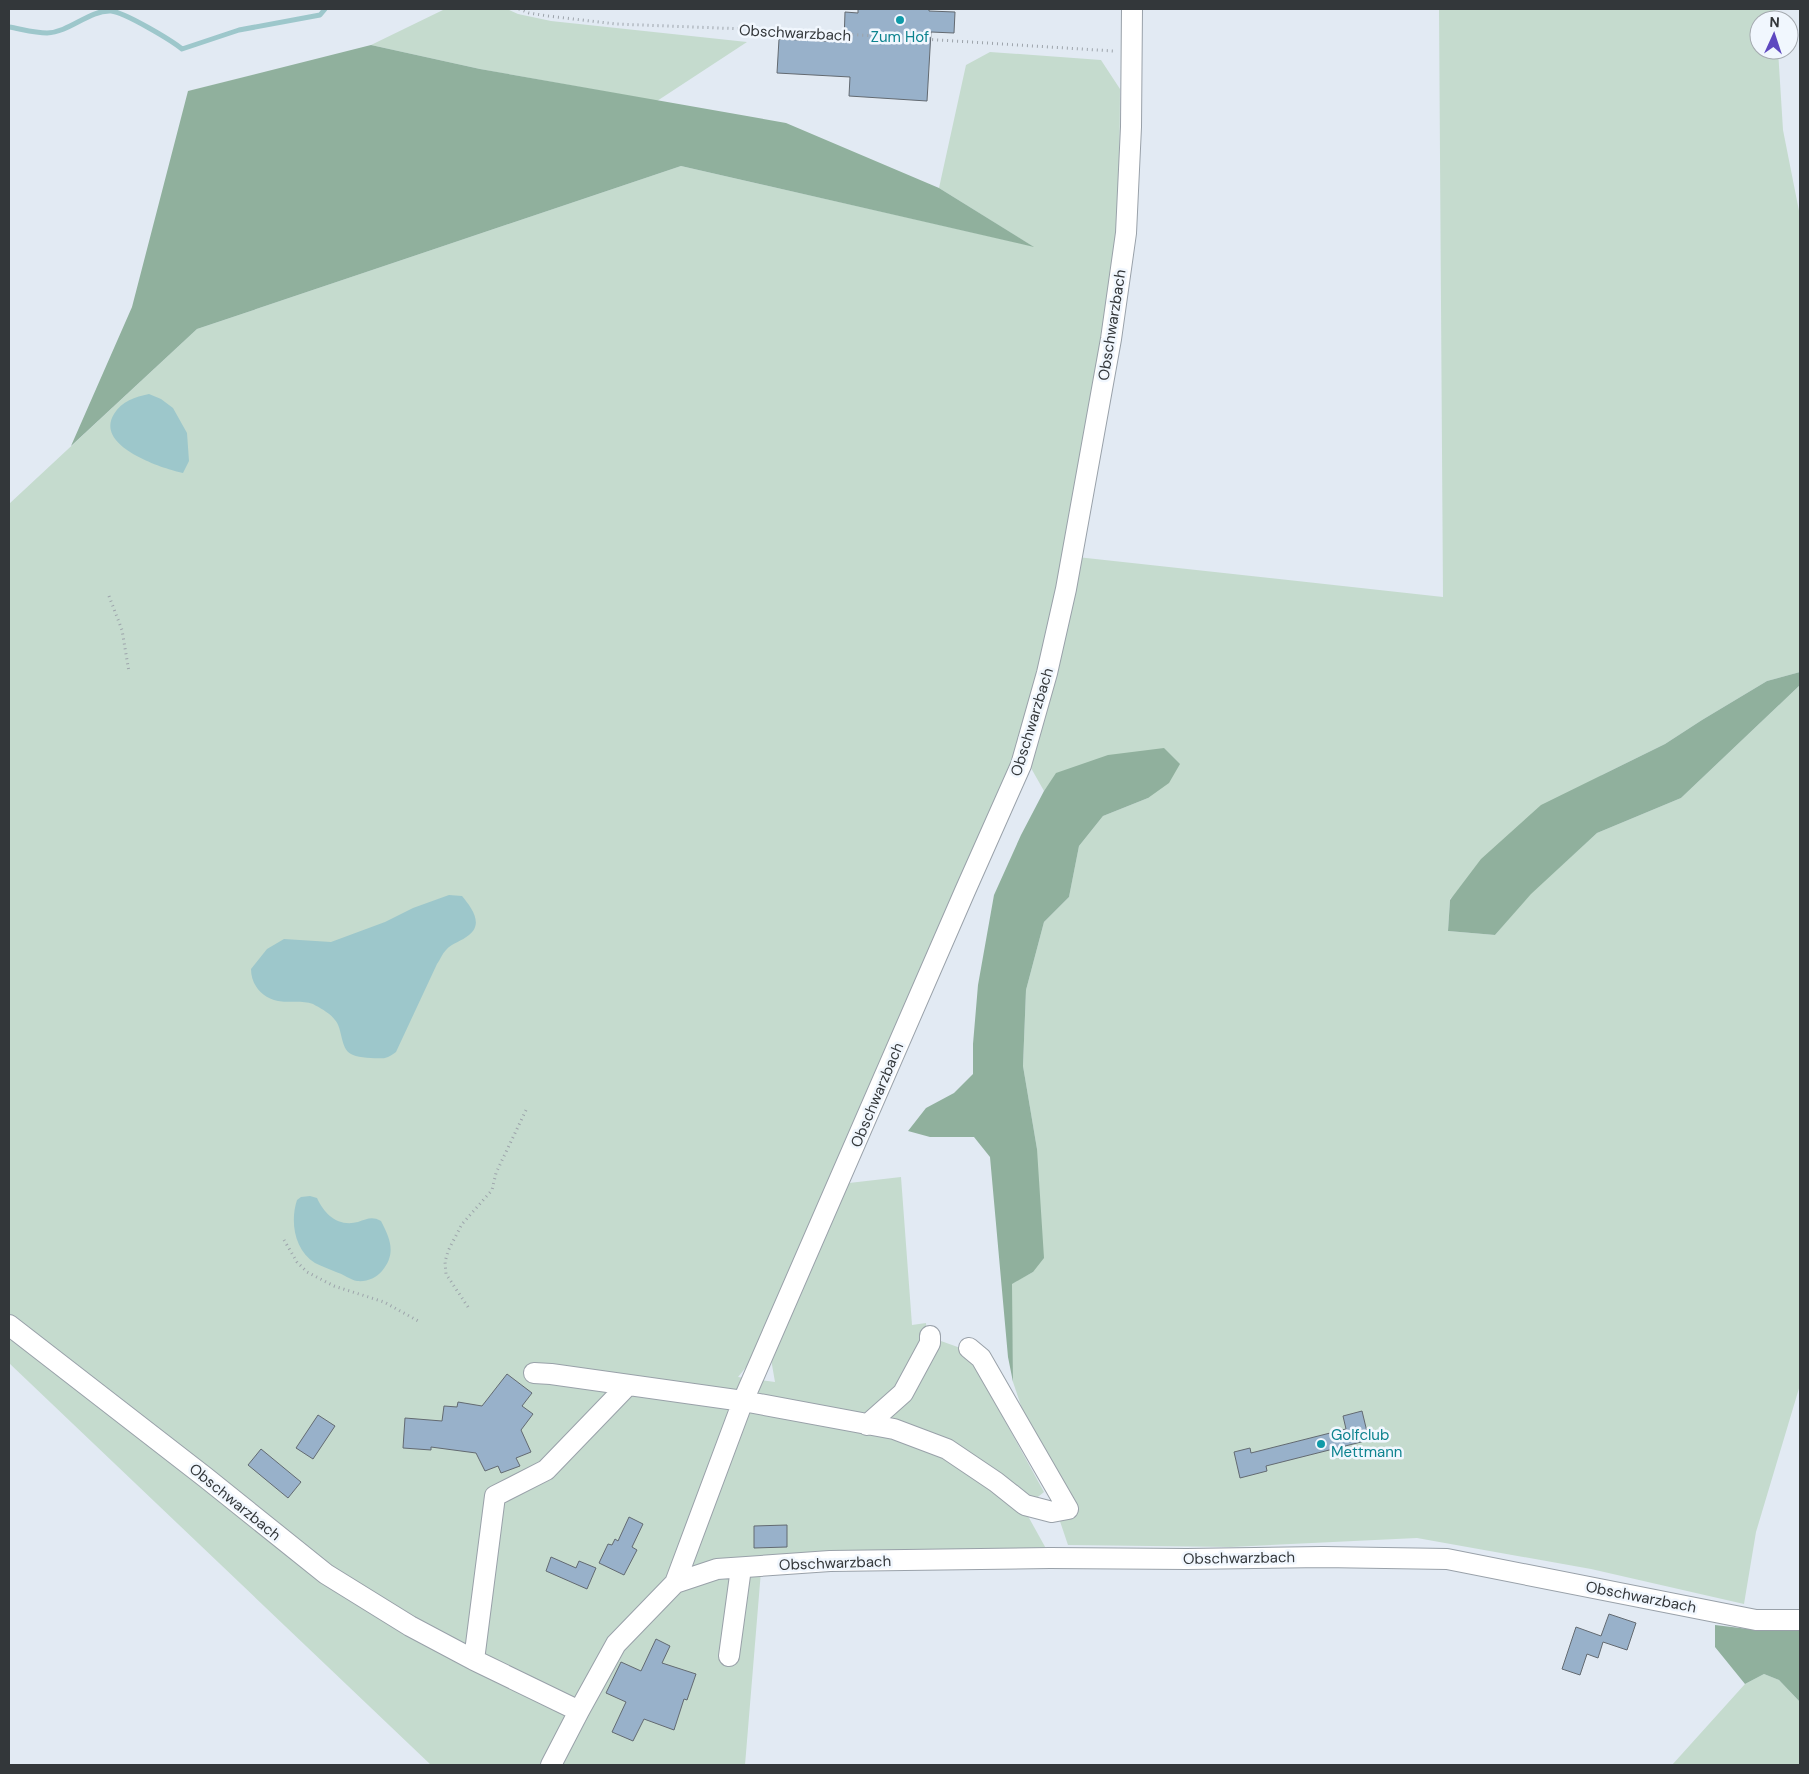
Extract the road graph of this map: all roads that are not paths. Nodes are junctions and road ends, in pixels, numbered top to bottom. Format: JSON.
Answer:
{"nodes":[{"id":1,"x":1132,"y":9,"type":"edge"},
{"id":2,"x":9,"y":1325,"type":"edge"},
{"id":3,"x":930,"y":1336,"type":"dead end"},
{"id":4,"x":969,"y":1348,"type":"dead end"},
{"id":5,"x":534,"y":1373,"type":"dead end"},
{"id":6,"x":627,"y":1386,"type":"junction"},
{"id":7,"x":743,"y":1401,"type":"junction"},
{"id":8,"x":867,"y":1425,"type":"junction"},
{"id":9,"x":741,"y":1568,"type":"junction"},
{"id":10,"x":675,"y":1583,"type":"junction"},
{"id":11,"x":1800,"y":1620,"type":"edge"},
{"id":12,"x":729,"y":1656,"type":"dead end"},
{"id":13,"x":474,"y":1660,"type":"junction"},
{"id":14,"x":578,"y":1710,"type":"junction"},
{"id":15,"x":551,"y":1765,"type":"edge"}],
"edges":[{"from":1,"to":7,"type":"street","name":"Obschwarzbach"},
{"from":2,"to":13,"type":"street","name":"Obschwarzbach"},
{"from":3,"to":8,"type":"street"},
{"from":4,"to":8,"type":"street"},
{"from":5,"to":6,"type":"street"},
{"from":6,"to":7,"type":"street"},
{"from":6,"to":13,"type":"street"},
{"from":7,"to":8,"type":"street"},
{"from":7,"to":10,"type":"street","name":"Obschwarzbach"},
{"from":9,"to":10,"type":"street","name":"Obschwarzbach"},
{"from":9,"to":11,"type":"street","name":"Obschwarzbach"},
{"from":9,"to":12,"type":"street"},
{"from":10,"to":14,"type":"street","name":"Obschwarzbach"},
{"from":13,"to":14,"type":"street","name":"Obschwarzbach"},
{"from":14,"to":15,"type":"street","name":"Obschwarzbach"}]}
